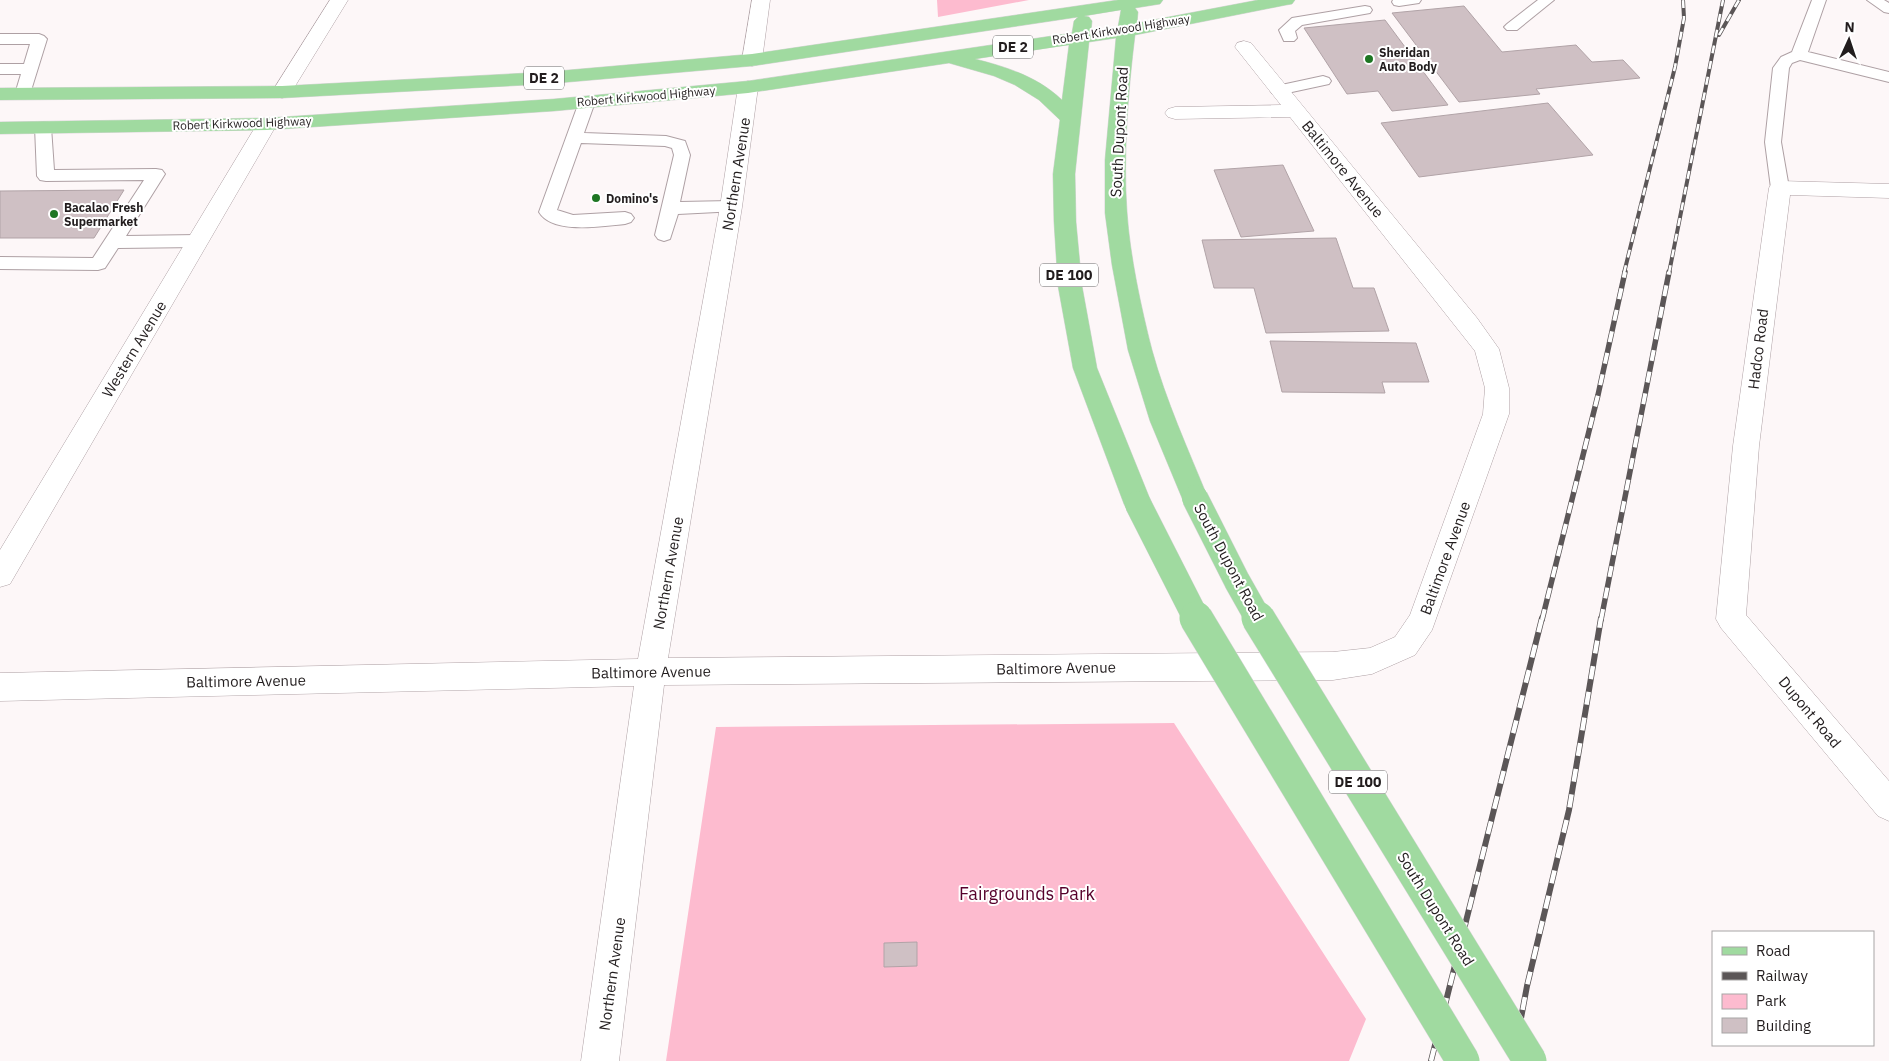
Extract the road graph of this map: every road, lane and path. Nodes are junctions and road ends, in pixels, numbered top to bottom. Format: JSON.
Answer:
{"nodes":[{"id":1,"x":339,"y":0,"type":"edge"},
{"id":2,"x":761,"y":0,"type":"edge"},
{"id":3,"x":1154,"y":0,"type":"edge"},
{"id":4,"x":1286,"y":0,"type":"edge"},
{"id":5,"x":1547,"y":0,"type":"edge"},
{"id":6,"x":1819,"y":0,"type":"edge"},
{"id":7,"x":1874,"y":0,"type":"edge"},
{"id":8,"x":1131,"y":2,"type":"edge"},
{"id":9,"x":1085,"y":5,"type":"edge"},
{"id":10,"x":1889,"y":9,"type":"edge"},
{"id":11,"x":1365,"y":10,"type":"dead end"},
{"id":12,"x":1512,"y":27,"type":"dead end"},
{"id":13,"x":1126,"y":31,"type":"junction"},
{"id":14,"x":1081,"y":36,"type":"junction"},
{"id":15,"x":1289,"y":38,"type":"dead end"},
{"id":16,"x":0,"y":39,"type":"edge"},
{"id":17,"x":1244,"y":47,"type":"dead end"},
{"id":18,"x":1799,"y":55,"type":"junction"},
{"id":19,"x":945,"y":57,"type":"junction"},
{"id":20,"x":0,"y":69,"type":"edge"},
{"id":21,"x":30,"y":69,"type":"junction"},
{"id":22,"x":750,"y":73,"type":"junction"},
{"id":23,"x":1889,"y":76,"type":"edge"},
{"id":24,"x":1323,"y":81,"type":"dead end"},
{"id":25,"x":468,"y":82,"type":"junction"},
{"id":26,"x":1278,"y":90,"type":"junction"},
{"id":27,"x":282,"y":92,"type":"junction"},
{"id":28,"x":0,"y":94,"type":"edge"},
{"id":29,"x":23,"y":94,"type":"junction"},
{"id":30,"x":587,"y":102,"type":"junction"},
{"id":31,"x":1296,"y":110,"type":"junction"},
{"id":32,"x":1175,"y":113,"type":"dead end"},
{"id":33,"x":1070,"y":119,"type":"junction"},
{"id":34,"x":267,"y":124,"type":"junction"},
{"id":35,"x":43,"y":127,"type":"junction"},
{"id":36,"x":2,"y":128,"type":"edge"},
{"id":37,"x":575,"y":138,"type":"junction"},
{"id":38,"x":1780,"y":188,"type":"junction"},
{"id":39,"x":1889,"y":192,"type":"edge"},
{"id":40,"x":670,"y":208,"type":"junction"},
{"id":41,"x":731,"y":208,"type":"junction"},
{"id":42,"x":625,"y":218,"type":"dead end"},
{"id":43,"x":664,"y":235,"type":"dead end"},
{"id":44,"x":198,"y":241,"type":"junction"},
{"id":45,"x":113,"y":242,"type":"junction"},
{"id":46,"x":0,"y":263,"type":"edge"},
{"id":47,"x":0,"y":575,"type":"edge"},
{"id":48,"x":1731,"y":619,"type":"joint"},
{"id":49,"x":652,"y":672,"type":"junction"},
{"id":50,"x":0,"y":687,"type":"edge"},
{"id":51,"x":1889,"y":805,"type":"edge"},
{"id":52,"x":600,"y":1061,"type":"edge"},
{"id":53,"x":1463,"y":1061,"type":"edge"},
{"id":54,"x":1530,"y":1061,"type":"edge"}],
"edges":[{"from":1,"to":27,"type":"street"},
{"from":2,"to":22,"type":"street","name":"Northern Avenue"},
{"from":3,"to":8,"type":"main road","name":"Robert Kirkwood Highway","number":"DE 2"},
{"from":4,"to":13,"type":"main road","name":"Robert Kirkwood Highway","number":"DE 2"},
{"from":5,"to":12,"type":"lane"},
{"from":6,"to":18,"type":"lane"},
{"from":7,"to":10,"type":"lane"},
{"from":8,"to":9,"type":"main road","name":"Robert Kirkwood Highway","number":"DE 2"},
{"from":8,"to":13,"type":"main road","name":"South Dupont Road","number":"DE 100"},
{"from":9,"to":14,"type":"main road","number":"DE 100"},
{"from":9,"to":22,"type":"main road","name":"Robert Kirkwood Highway","number":"DE 2"},
{"from":11,"to":15,"type":"lane"},
{"from":13,"to":14,"type":"main road","name":"Robert Kirkwood Highway","number":"DE 2"},
{"from":13,"to":54,"type":"main road","name":"South Dupont Road","number":"DE 100","bridge":true},
{"from":14,"to":19,"type":"main road","name":"Robert Kirkwood Highway","number":"DE 2"},
{"from":14,"to":33,"type":"main road","number":"DE 100"},
{"from":16,"to":21,"type":"lane"},
{"from":17,"to":26,"type":"street","name":"Baltimore Avenue"},
{"from":18,"to":23,"type":"lane"},
{"from":18,"to":38,"type":"lane"},
{"from":19,"to":22,"type":"main road","name":"Robert Kirkwood Highway","number":"DE 2"},
{"from":19,"to":33,"type":"main road"},
{"from":20,"to":21,"type":"lane"},
{"from":21,"to":29,"type":"lane"},
{"from":22,"to":25,"type":"main road","name":"Robert Kirkwood Highway","number":"DE 2"},
{"from":22,"to":30,"type":"main road","name":"Robert Kirkwood Highway","number":"DE 2"},
{"from":22,"to":41,"type":"street","name":"Northern Avenue"},
{"from":24,"to":26,"type":"lane"},
{"from":25,"to":27,"type":"main road","name":"Robert Kirkwood Highway","number":"DE 2"},
{"from":25,"to":34,"type":"main road"},
{"from":26,"to":31,"type":"street","name":"Baltimore Avenue"},
{"from":27,"to":29,"type":"main road","name":"Robert Kirkwood Highway","number":"DE 2"},
{"from":27,"to":36,"type":"main road"},
{"from":28,"to":29,"type":"main road","name":"Robert Kirkwood Highway","number":"DE 2"},
{"from":30,"to":34,"type":"main road","name":"Robert Kirkwood Highway","number":"DE 2"},
{"from":30,"to":37,"type":"lane"},
{"from":31,"to":32,"type":"street"},
{"from":31,"to":49,"type":"street","name":"Baltimore Avenue"},
{"from":33,"to":53,"type":"main road","number":"DE 100","bridge":true},
{"from":34,"to":35,"type":"main road","name":"Robert Kirkwood Highway","number":"DE 2"},
{"from":34,"to":44,"type":"street","name":"Western Avenue"},
{"from":35,"to":36,"type":"main road","name":"Robert Kirkwood Highway","number":"DE 2"},
{"from":35,"to":45,"type":"lane"},
{"from":37,"to":40,"type":"lane"},
{"from":37,"to":42,"type":"lane"},
{"from":38,"to":39,"type":"street"},
{"from":38,"to":48,"type":"street","name":"Hadco Road"},
{"from":40,"to":41,"type":"lane"},
{"from":40,"to":43,"type":"lane"},
{"from":41,"to":49,"type":"street","name":"Northern Avenue"},
{"from":44,"to":45,"type":"lane"},
{"from":44,"to":47,"type":"street","name":"Western Avenue"},
{"from":45,"to":46,"type":"lane"},
{"from":48,"to":51,"type":"street","name":"Dupont Road"},
{"from":49,"to":50,"type":"street","name":"Baltimore Avenue"},
{"from":49,"to":52,"type":"street","name":"Northern Avenue"}]}
